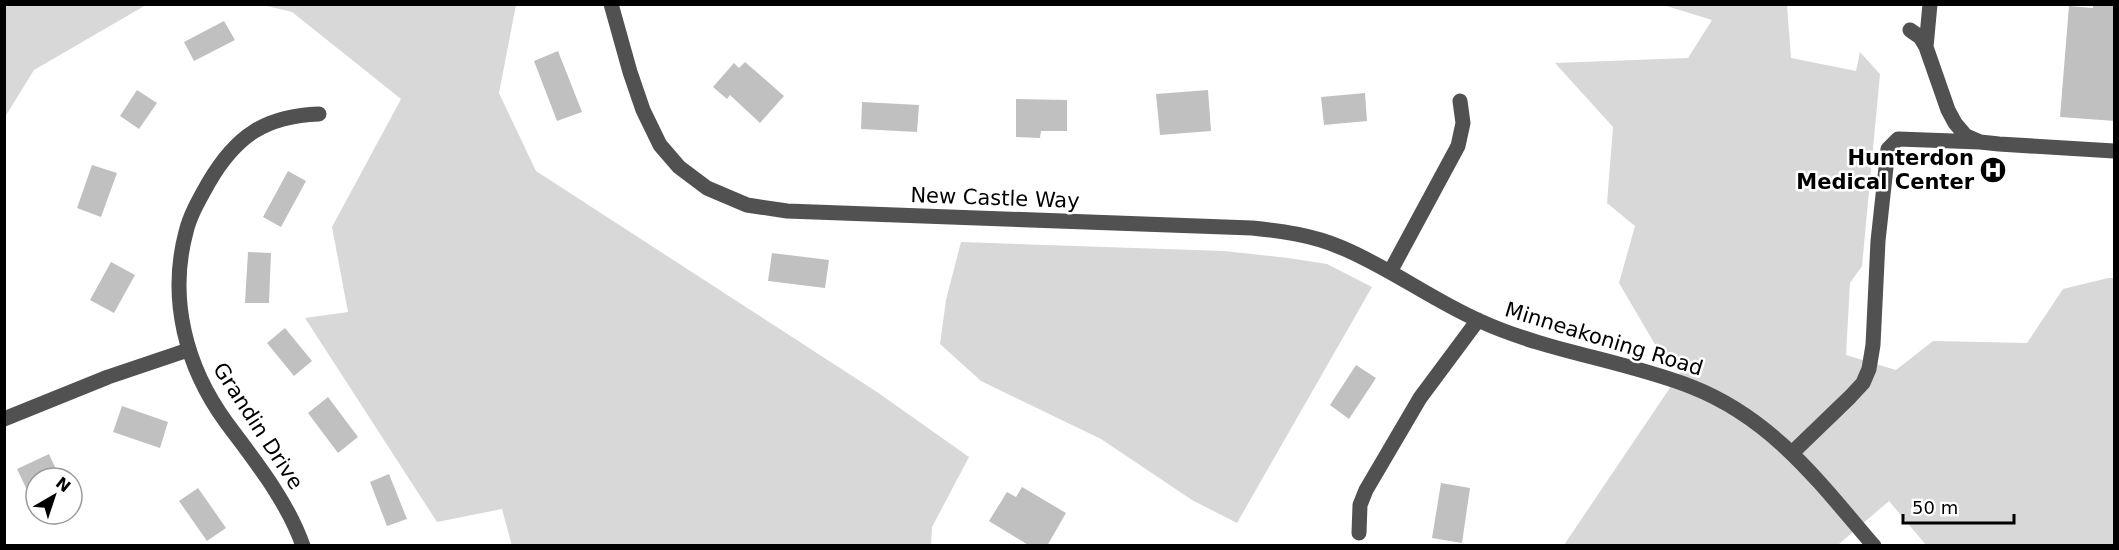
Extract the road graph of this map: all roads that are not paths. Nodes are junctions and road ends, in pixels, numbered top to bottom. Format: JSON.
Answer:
{"nodes":[{"id":1,"x":611,"y":4,"type":"edge"},
{"id":2,"x":1930,"y":4,"type":"edge"},
{"id":3,"x":1910,"y":30,"type":"dead end"},
{"id":4,"x":1926,"y":47,"type":"junction"},
{"id":5,"x":1460,"y":101,"type":"dead end"},
{"id":6,"x":319,"y":114,"type":"dead end"},
{"id":7,"x":1980,"y":142,"type":"junction"},
{"id":8,"x":2115,"y":151,"type":"edge"},
{"id":9,"x":1390,"y":272,"type":"junction"},
{"id":10,"x":1478,"y":320,"type":"junction"},
{"id":11,"x":188,"y":350,"type":"junction"},
{"id":12,"x":4,"y":419,"type":"edge"},
{"id":13,"x":1793,"y":452,"type":"junction"},
{"id":14,"x":1359,"y":533,"type":"dead end"},
{"id":15,"x":303,"y":546,"type":"edge"},
{"id":16,"x":1874,"y":546,"type":"edge"}],
"edges":[{"from":1,"to":9,"type":"street","name":"New Castle Way"},
{"from":2,"to":4,"type":"street"},
{"from":3,"to":4,"type":"street"},
{"from":4,"to":7,"type":"street"},
{"from":5,"to":9,"type":"street"},
{"from":6,"to":11,"type":"street","name":"Grandin Drive"},
{"from":7,"to":8,"type":"street"},
{"from":7,"to":13,"type":"street"},
{"from":9,"to":10,"type":"street","name":"New Castle Way"},
{"from":10,"to":13,"type":"street","name":"Minneakoning Road"},
{"from":10,"to":14,"type":"street"},
{"from":11,"to":12,"type":"street"},
{"from":11,"to":15,"type":"street","name":"Grandin Drive"},
{"from":13,"to":16,"type":"street","name":"Minneakoning Road"}]}
